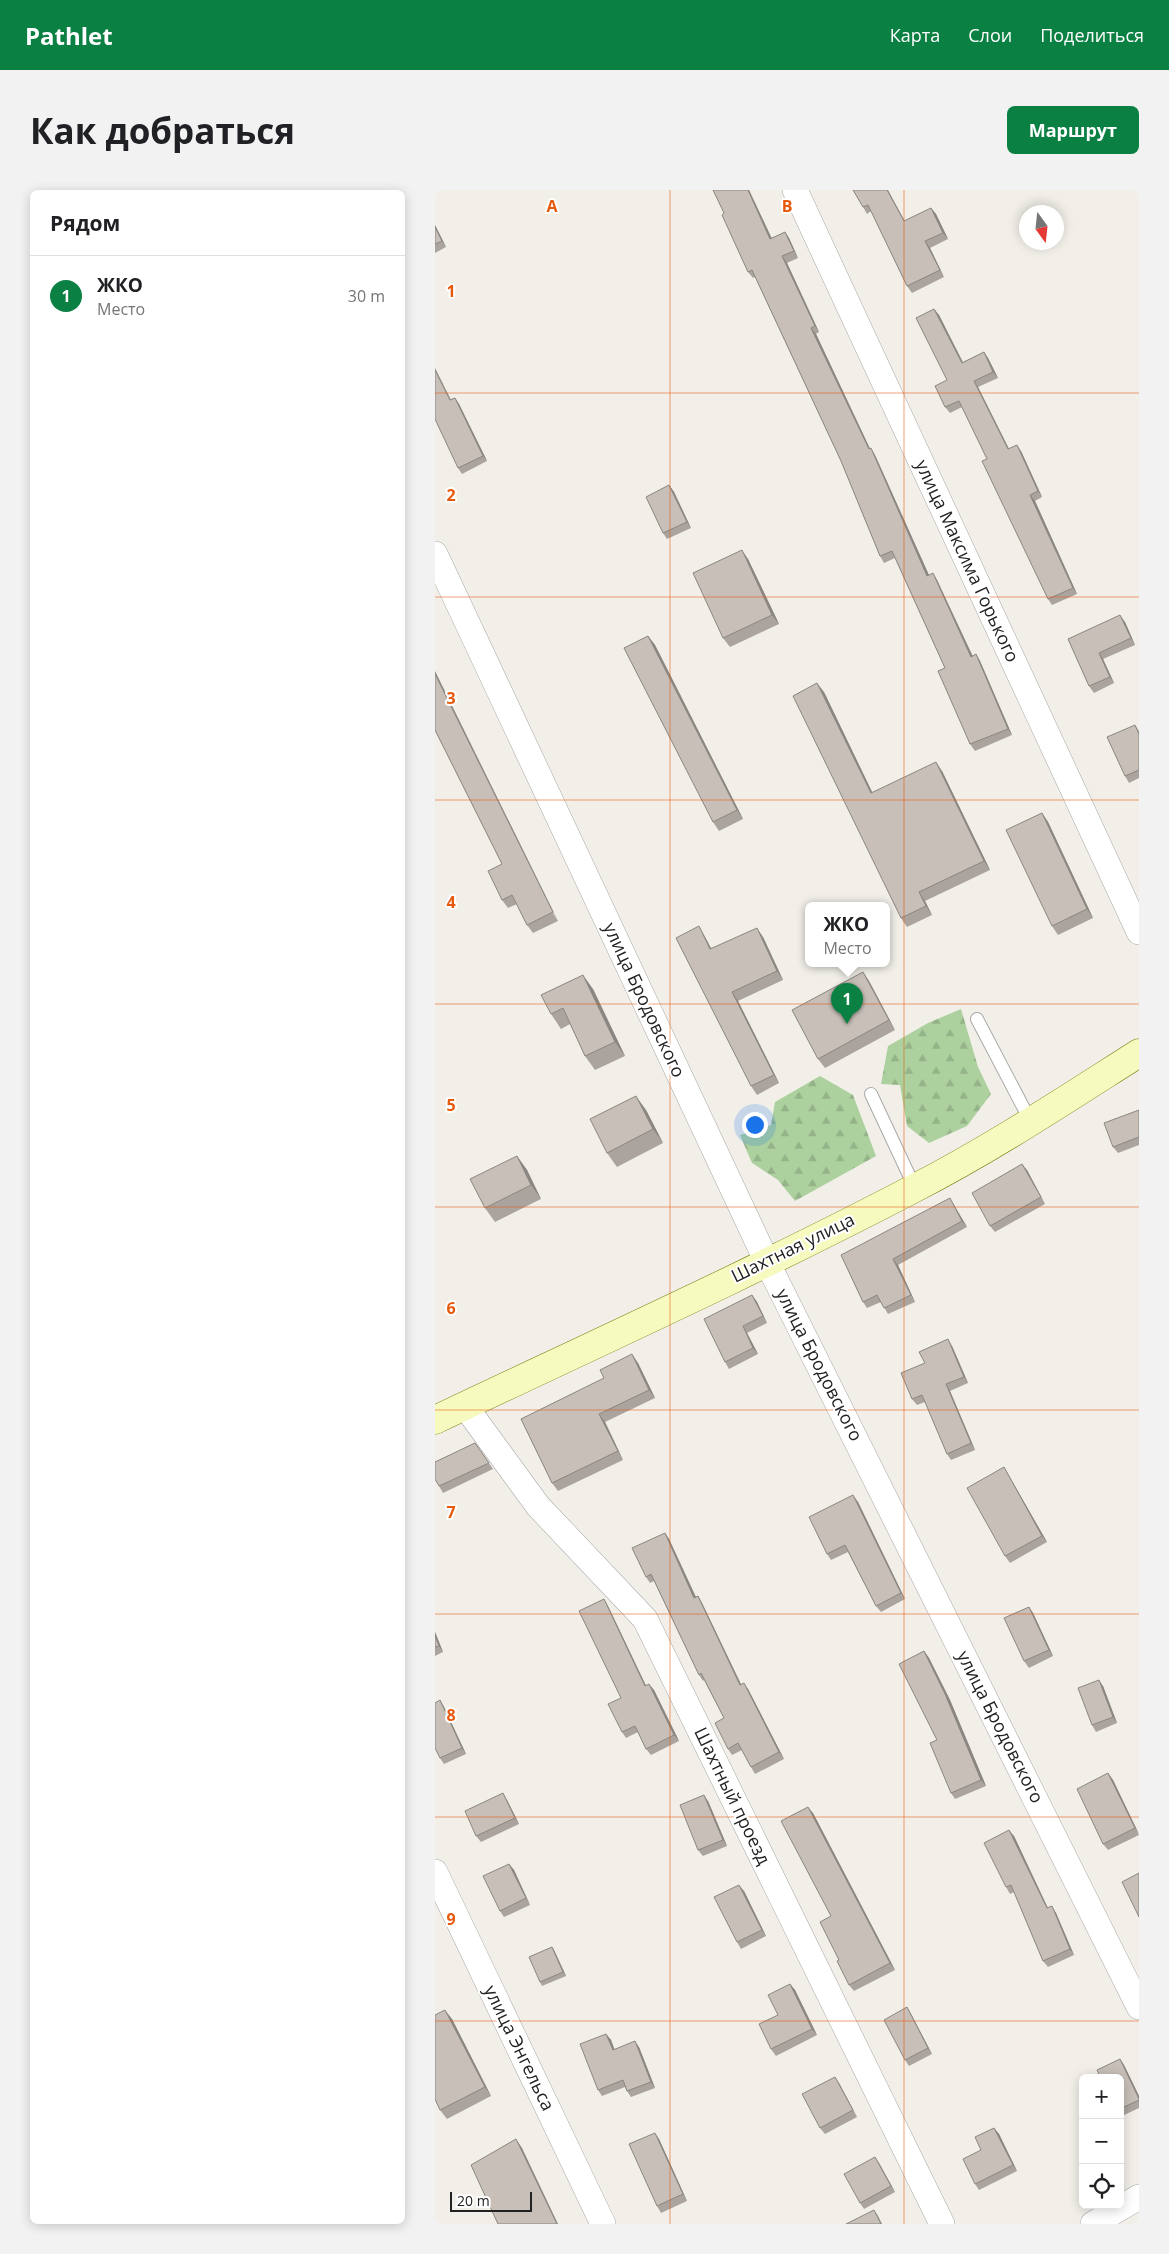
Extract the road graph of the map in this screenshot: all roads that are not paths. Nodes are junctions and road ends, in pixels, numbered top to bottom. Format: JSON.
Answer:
{"nodes":[{"id":1,"x":795,"y":190,"type":"edge"},
{"id":2,"x":435,"y":554,"type":"edge"},
{"id":3,"x":1139,"y":932,"type":"edge"},
{"id":4,"x":977,"y":1019,"type":"dead end"},
{"id":5,"x":1139,"y":1053,"type":"edge"},
{"id":6,"x":871,"y":1094,"type":"dead end"},
{"id":7,"x":1031,"y":1122,"type":"junction"},
{"id":8,"x":915,"y":1188,"type":"junction"},
{"id":9,"x":767,"y":1262,"type":"junction"},
{"id":10,"x":465,"y":1406,"type":"junction"},
{"id":11,"x":435,"y":1420,"type":"edge"},
{"id":12,"x":435,"y":1872,"type":"edge"},
{"id":13,"x":1139,"y":2007,"type":"edge"},
{"id":14,"x":1139,"y":2197,"type":"edge"},
{"id":15,"x":603,"y":2224,"type":"edge"},
{"id":16,"x":942,"y":2224,"type":"edge"},
{"id":17,"x":1093,"y":2224,"type":"edge"}],
"edges":[{"from":1,"to":3,"type":"street","name":"улица Максима Горького"},
{"from":2,"to":9,"type":"street","name":"улица Бродовского"},
{"from":4,"to":7,"type":"lane"},
{"from":5,"to":7,"type":"main road","name":"Шахтная улица"},
{"from":6,"to":8,"type":"lane"},
{"from":7,"to":8,"type":"main road","name":"Шахтная улица"},
{"from":8,"to":9,"type":"main road","name":"Шахтная улица"},
{"from":9,"to":10,"type":"main road","name":"Шахтная улица"},
{"from":9,"to":13,"type":"street","name":"улица Бродовского"},
{"from":10,"to":11,"type":"main road","name":"Шахтная улица"},
{"from":10,"to":16,"type":"street","name":"Шахтный проезд"},
{"from":12,"to":15,"type":"street","name":"улица Энгельса"},
{"from":14,"to":17,"type":"street"}]}
